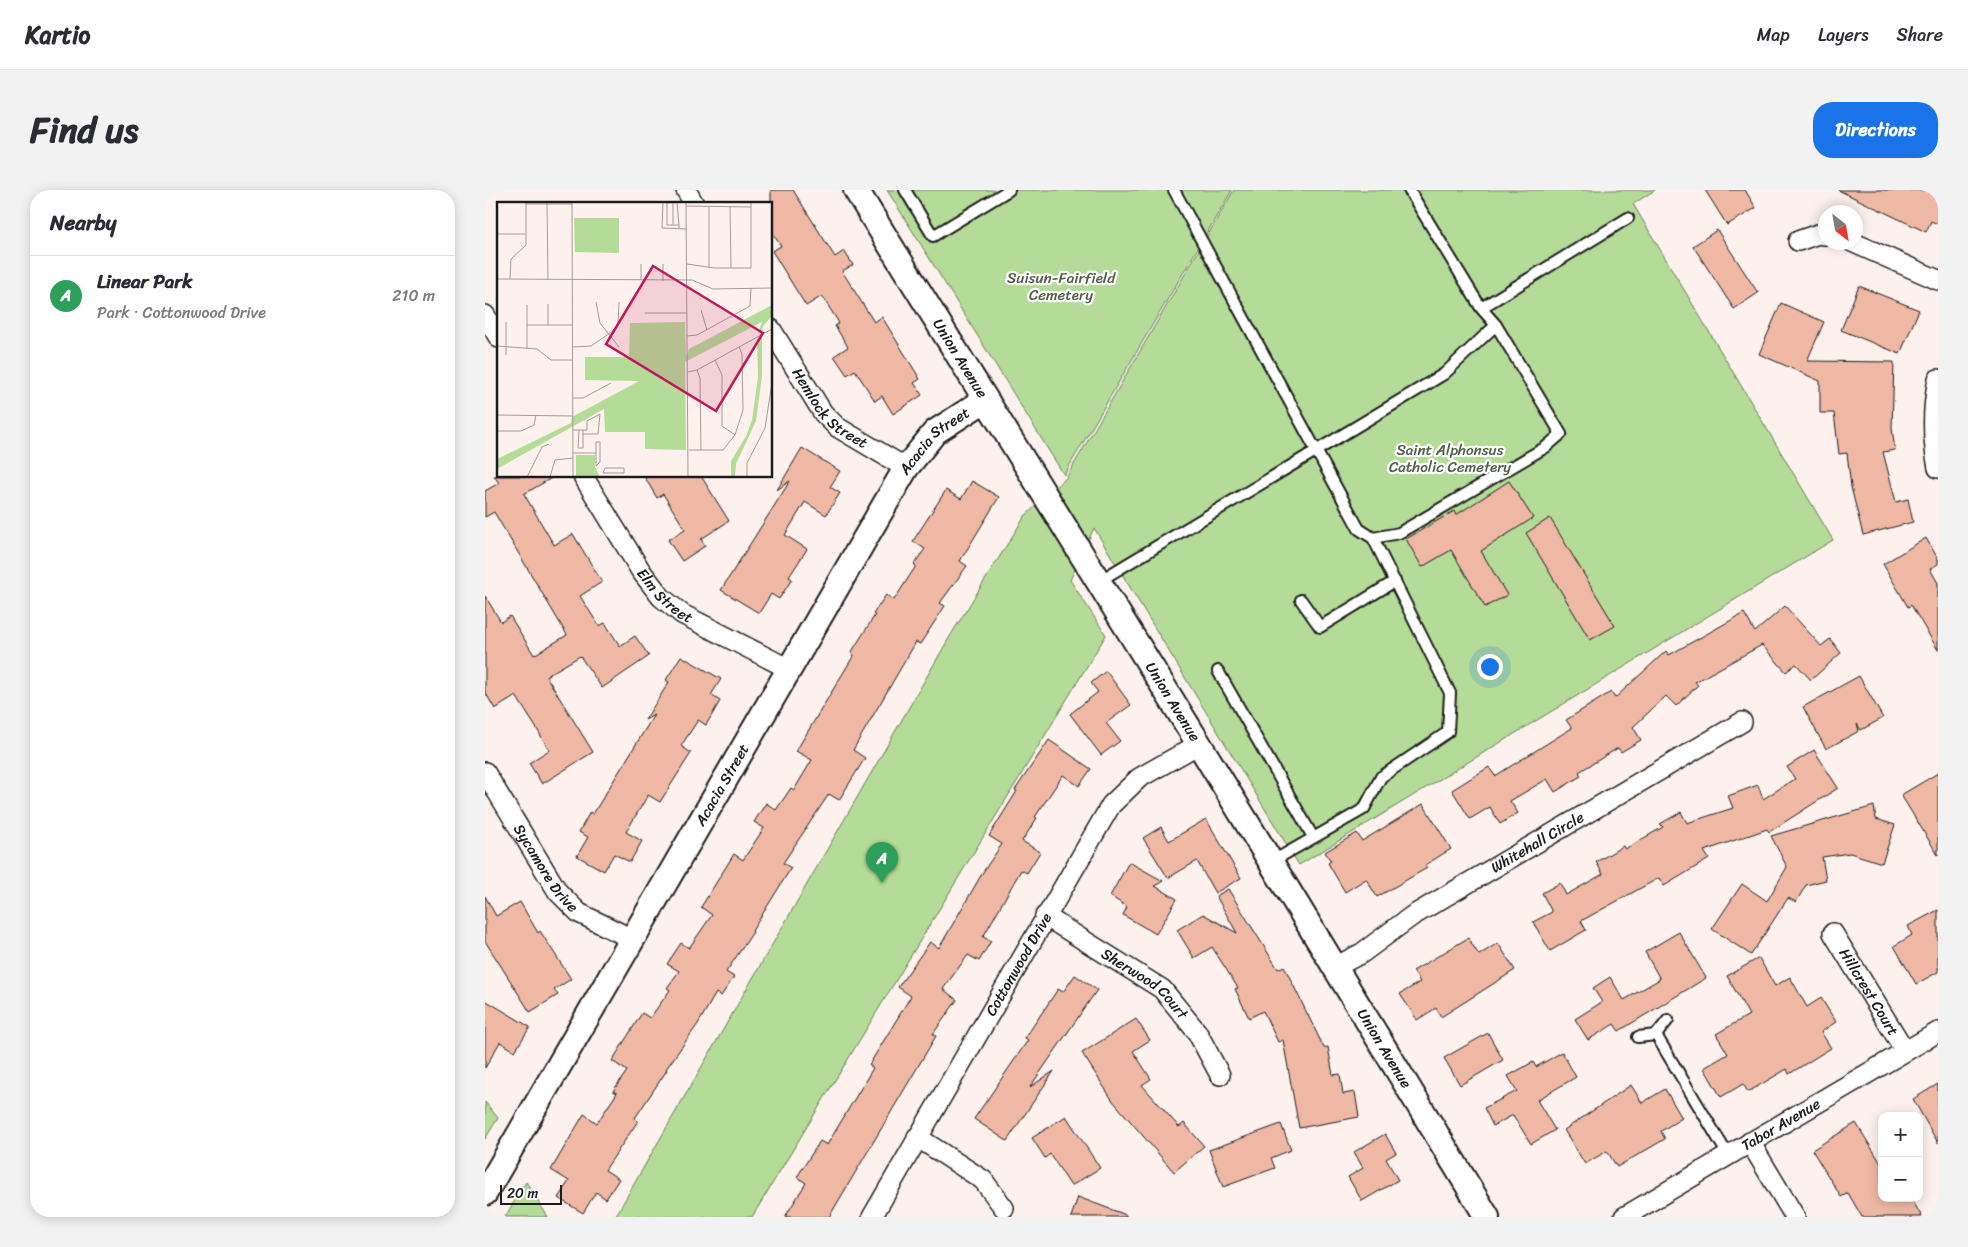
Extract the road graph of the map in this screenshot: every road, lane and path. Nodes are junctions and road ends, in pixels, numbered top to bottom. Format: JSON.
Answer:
{"nodes":[{"id":1,"x":686,"y":190,"type":"edge"},
{"id":2,"x":856,"y":190,"type":"edge"},
{"id":3,"x":905,"y":190,"type":"edge"},
{"id":4,"x":1009,"y":190,"type":"edge"},
{"id":5,"x":1174,"y":190,"type":"edge"},
{"id":6,"x":1409,"y":190,"type":"edge"},
{"id":7,"x":693,"y":202,"type":"edge"},
{"id":8,"x":1628,"y":218,"type":"dead end"},
{"id":9,"x":1818,"y":234,"type":"edge"},
{"id":10,"x":1798,"y":241,"type":"dead end"},
{"id":11,"x":1863,"y":247,"type":"edge"},
{"id":12,"x":1938,"y":280,"type":"edge"},
{"id":13,"x":1481,"y":308,"type":"junction"},
{"id":14,"x":485,"y":315,"type":"edge"},
{"id":15,"x":1496,"y":325,"type":"junction"},
{"id":16,"x":773,"y":332,"type":"edge"},
{"id":17,"x":497,"y":335,"type":"edge"},
{"id":18,"x":1938,"y":379,"type":"edge"},
{"id":19,"x":985,"y":400,"type":"junction"},
{"id":20,"x":1318,"y":451,"type":"junction"},
{"id":21,"x":906,"y":468,"type":"junction"},
{"id":22,"x":1938,"y":468,"type":"edge"},
{"id":23,"x":584,"y":478,"type":"edge"},
{"id":24,"x":1373,"y":538,"type":"junction"},
{"id":25,"x":1099,"y":582,"type":"junction"},
{"id":26,"x":1395,"y":582,"type":"junction"},
{"id":27,"x":1301,"y":600,"type":"dead end"},
{"id":28,"x":789,"y":669,"type":"junction"},
{"id":29,"x":1218,"y":671,"type":"dead end"},
{"id":30,"x":1742,"y":722,"type":"dead end"},
{"id":31,"x":1199,"y":744,"type":"junction"},
{"id":32,"x":485,"y":772,"type":"edge"},
{"id":33,"x":1313,"y":838,"type":"junction"},
{"id":34,"x":1271,"y":862,"type":"junction"},
{"id":35,"x":1045,"y":916,"type":"junction"},
{"id":36,"x":1833,"y":933,"type":"dead end"},
{"id":37,"x":632,"y":939,"type":"junction"},
{"id":38,"x":1335,"y":967,"type":"junction"},
{"id":39,"x":1668,"y":1020,"type":"dead end"},
{"id":40,"x":1938,"y":1032,"type":"edge"},
{"id":41,"x":1656,"y":1035,"type":"junction"},
{"id":42,"x":1638,"y":1037,"type":"dead end"},
{"id":43,"x":1905,"y":1051,"type":"junction"},
{"id":44,"x":1220,"y":1075,"type":"dead end"},
{"id":45,"x":917,"y":1137,"type":"junction"},
{"id":46,"x":1750,"y":1142,"type":"junction"},
{"id":47,"x":1728,"y":1155,"type":"junction"},
{"id":48,"x":485,"y":1193,"type":"edge"},
{"id":49,"x":1004,"y":1208,"type":"dead end"},
{"id":50,"x":872,"y":1217,"type":"edge"},
{"id":51,"x":1487,"y":1217,"type":"edge"},
{"id":52,"x":1625,"y":1217,"type":"edge"},
{"id":53,"x":1795,"y":1217,"type":"edge"}],
"edges":[{"from":1,"to":7,"type":"street"},
{"from":2,"to":19,"type":"street","name":"Union Avenue"},
{"from":3,"to":4,"type":"lane"},
{"from":5,"to":20,"type":"lane"},
{"from":6,"to":13,"type":"lane"},
{"from":8,"to":13,"type":"lane"},
{"from":9,"to":10,"type":"street"},
{"from":11,"to":12,"type":"street"},
{"from":13,"to":15,"type":"lane"},
{"from":14,"to":17,"type":"street"},
{"from":15,"to":20,"type":"lane"},
{"from":15,"to":24,"type":"lane"},
{"from":16,"to":21,"type":"street","name":"Hemlock Street"},
{"from":18,"to":22,"type":"street"},
{"from":19,"to":21,"type":"street","name":"Acacia Street"},
{"from":19,"to":25,"type":"street","name":"Union Avenue"},
{"from":20,"to":24,"type":"lane"},
{"from":20,"to":25,"type":"lane"},
{"from":21,"to":28,"type":"street","name":"Acacia Street"},
{"from":23,"to":28,"type":"street","name":"Elm Street"},
{"from":24,"to":26,"type":"lane"},
{"from":25,"to":31,"type":"street","name":"Union Avenue"},
{"from":26,"to":27,"type":"lane"},
{"from":26,"to":33,"type":"lane"},
{"from":28,"to":37,"type":"street","name":"Acacia Street"},
{"from":29,"to":33,"type":"lane"},
{"from":30,"to":38,"type":"street","name":"Whitehall Circle"},
{"from":31,"to":34,"type":"street","name":"Union Avenue"},
{"from":31,"to":35,"type":"street","name":"Cottonwood Drive"},
{"from":32,"to":37,"type":"street","name":"Sycamore Drive"},
{"from":33,"to":34,"type":"lane"},
{"from":34,"to":38,"type":"street","name":"Union Avenue"},
{"from":35,"to":44,"type":"street","name":"Sherwood Court"},
{"from":35,"to":45,"type":"street","name":"Cottonwood Drive"},
{"from":36,"to":43,"type":"street","name":"Hillcrest Court"},
{"from":37,"to":48,"type":"street","name":"Acacia Street"},
{"from":38,"to":51,"type":"street","name":"Union Avenue"},
{"from":39,"to":41,"type":"lane"},
{"from":40,"to":43,"type":"street","name":"Tabor Avenue"},
{"from":41,"to":42,"type":"lane"},
{"from":41,"to":47,"type":"lane"},
{"from":43,"to":46,"type":"street","name":"Tabor Avenue"},
{"from":45,"to":49,"type":"street"},
{"from":45,"to":50,"type":"street","name":"Cottonwood Drive"},
{"from":46,"to":47,"type":"street","name":"Tabor Avenue"},
{"from":46,"to":53,"type":"street"},
{"from":47,"to":52,"type":"street","name":"Tabor Avenue"}]}
